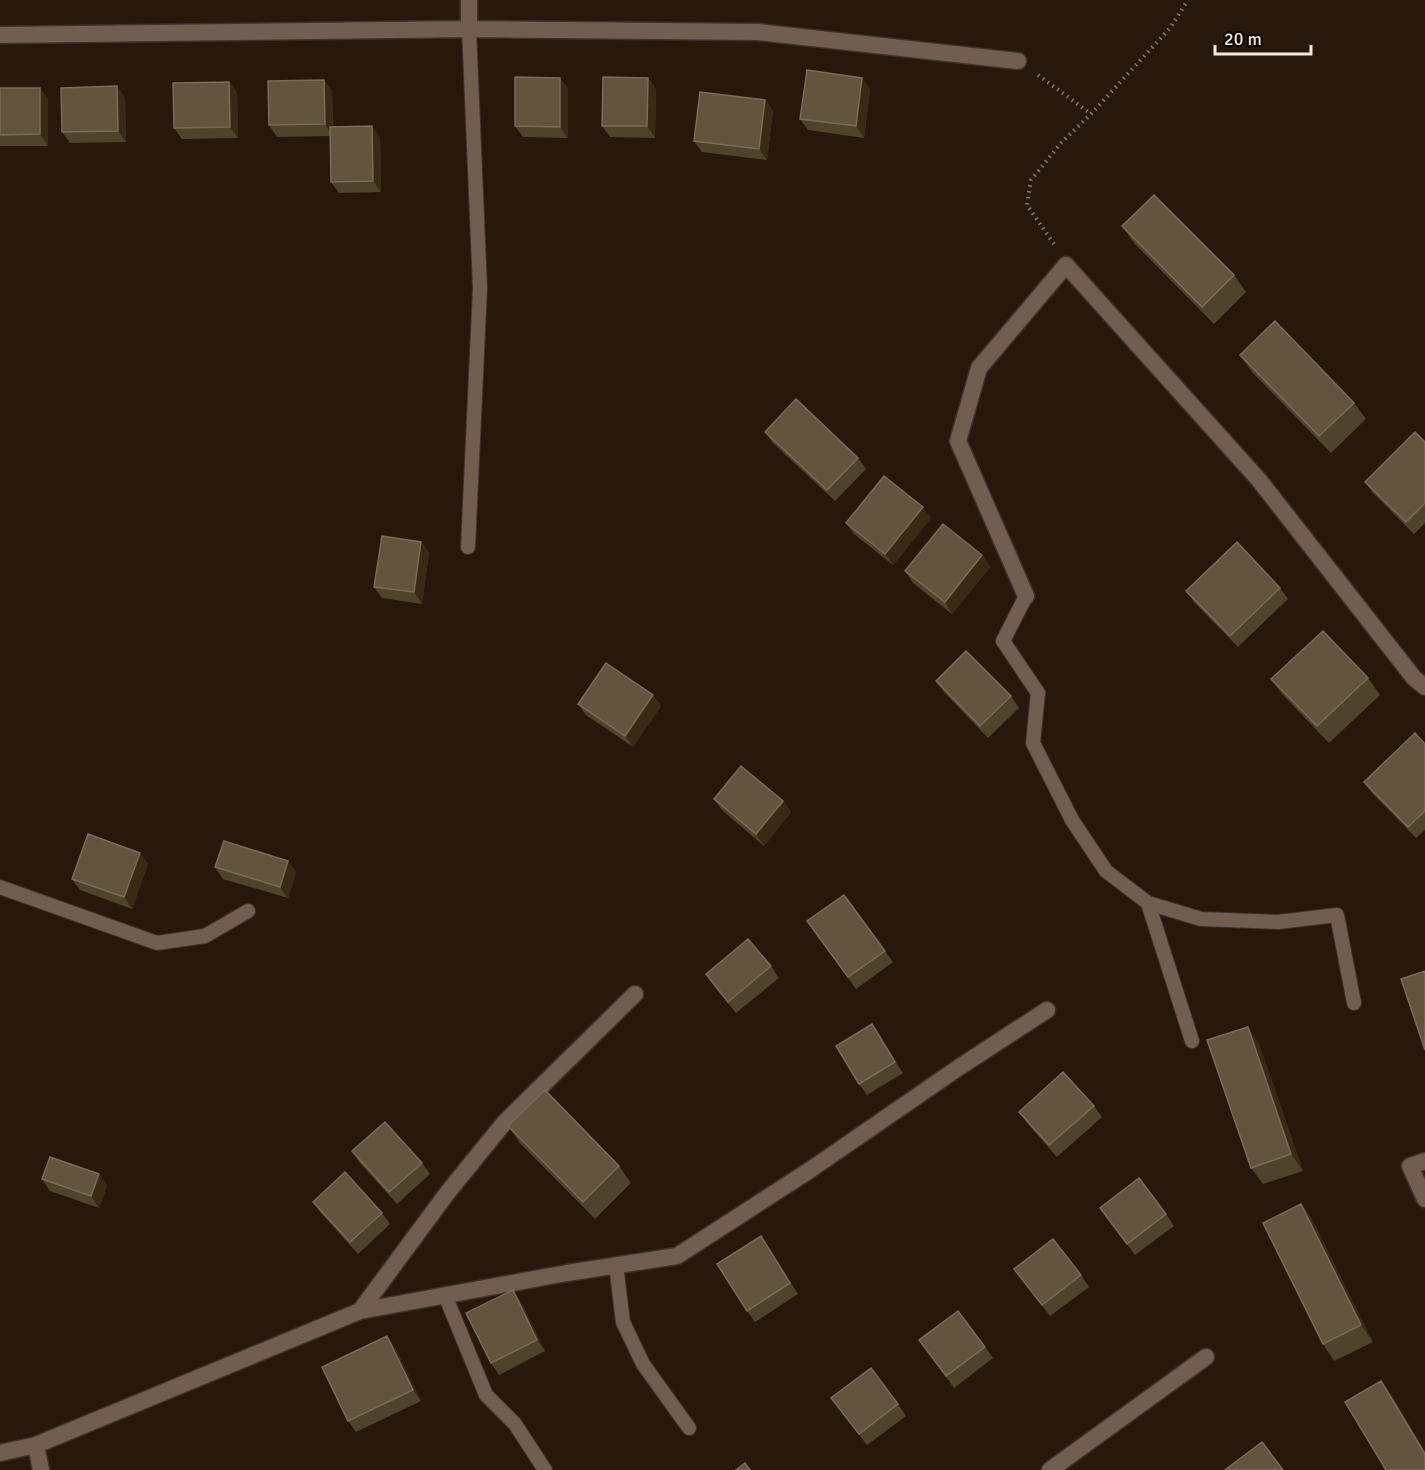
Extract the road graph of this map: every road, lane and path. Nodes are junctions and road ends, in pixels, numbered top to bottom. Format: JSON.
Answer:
{"nodes":[{"id":1,"x":468,"y":0,"type":"edge"},
{"id":2,"x":1188,"y":0,"type":"edge"},
{"id":3,"x":469,"y":28,"type":"junction"},
{"id":4,"x":0,"y":35,"type":"edge"},
{"id":5,"x":1018,"y":61,"type":"joint"},
{"id":6,"x":1091,"y":114,"type":"junction"},
{"id":7,"x":1066,"y":265,"type":"junction"},
{"id":8,"x":468,"y":548,"type":"dead end"},
{"id":9,"x":1026,"y":596,"type":"joint"},
{"id":10,"x":1425,"y":687,"type":"edge"},
{"id":11,"x":0,"y":887,"type":"edge"},
{"id":12,"x":1148,"y":903,"type":"junction"},
{"id":13,"x":248,"y":911,"type":"dead end"},
{"id":14,"x":635,"y":994,"type":"dead end"},
{"id":15,"x":1354,"y":1003,"type":"dead end"},
{"id":16,"x":1047,"y":1010,"type":"dead end"},
{"id":17,"x":1192,"y":1041,"type":"dead end"},
{"id":18,"x":1425,"y":1161,"type":"edge"},
{"id":19,"x":1425,"y":1199,"type":"edge"},
{"id":20,"x":616,"y":1265,"type":"junction"},
{"id":21,"x":445,"y":1295,"type":"junction"},
{"id":22,"x":360,"y":1311,"type":"junction"},
{"id":23,"x":1206,"y":1357,"type":"dead end"},
{"id":24,"x":690,"y":1428,"type":"dead end"},
{"id":25,"x":36,"y":1445,"type":"junction"},
{"id":26,"x":0,"y":1452,"type":"edge"},
{"id":27,"x":41,"y":1470,"type":"edge"},
{"id":28,"x":545,"y":1470,"type":"edge"},
{"id":29,"x":1050,"y":1470,"type":"edge"}],
"edges":[{"from":1,"to":3,"type":"street"},
{"from":2,"to":6,"type":"path"},
{"from":3,"to":4,"type":"street"},
{"from":3,"to":5,"type":"street"},
{"from":3,"to":8,"type":"lane"},
{"from":5,"to":6,"type":"path"},
{"from":6,"to":7,"type":"path"},
{"from":7,"to":9,"type":"street"},
{"from":7,"to":10,"type":"street"},
{"from":9,"to":12,"type":"lane"},
{"from":11,"to":13,"type":"lane"},
{"from":12,"to":15,"type":"lane"},
{"from":12,"to":17,"type":"lane"},
{"from":14,"to":22,"type":"street"},
{"from":16,"to":20,"type":"street"},
{"from":18,"to":19,"type":"street"},
{"from":20,"to":21,"type":"street"},
{"from":20,"to":24,"type":"lane"},
{"from":21,"to":22,"type":"street"},
{"from":21,"to":28,"type":"lane"},
{"from":22,"to":25,"type":"street"},
{"from":23,"to":29,"type":"street"},
{"from":25,"to":26,"type":"street"},
{"from":25,"to":27,"type":"street"}]}
